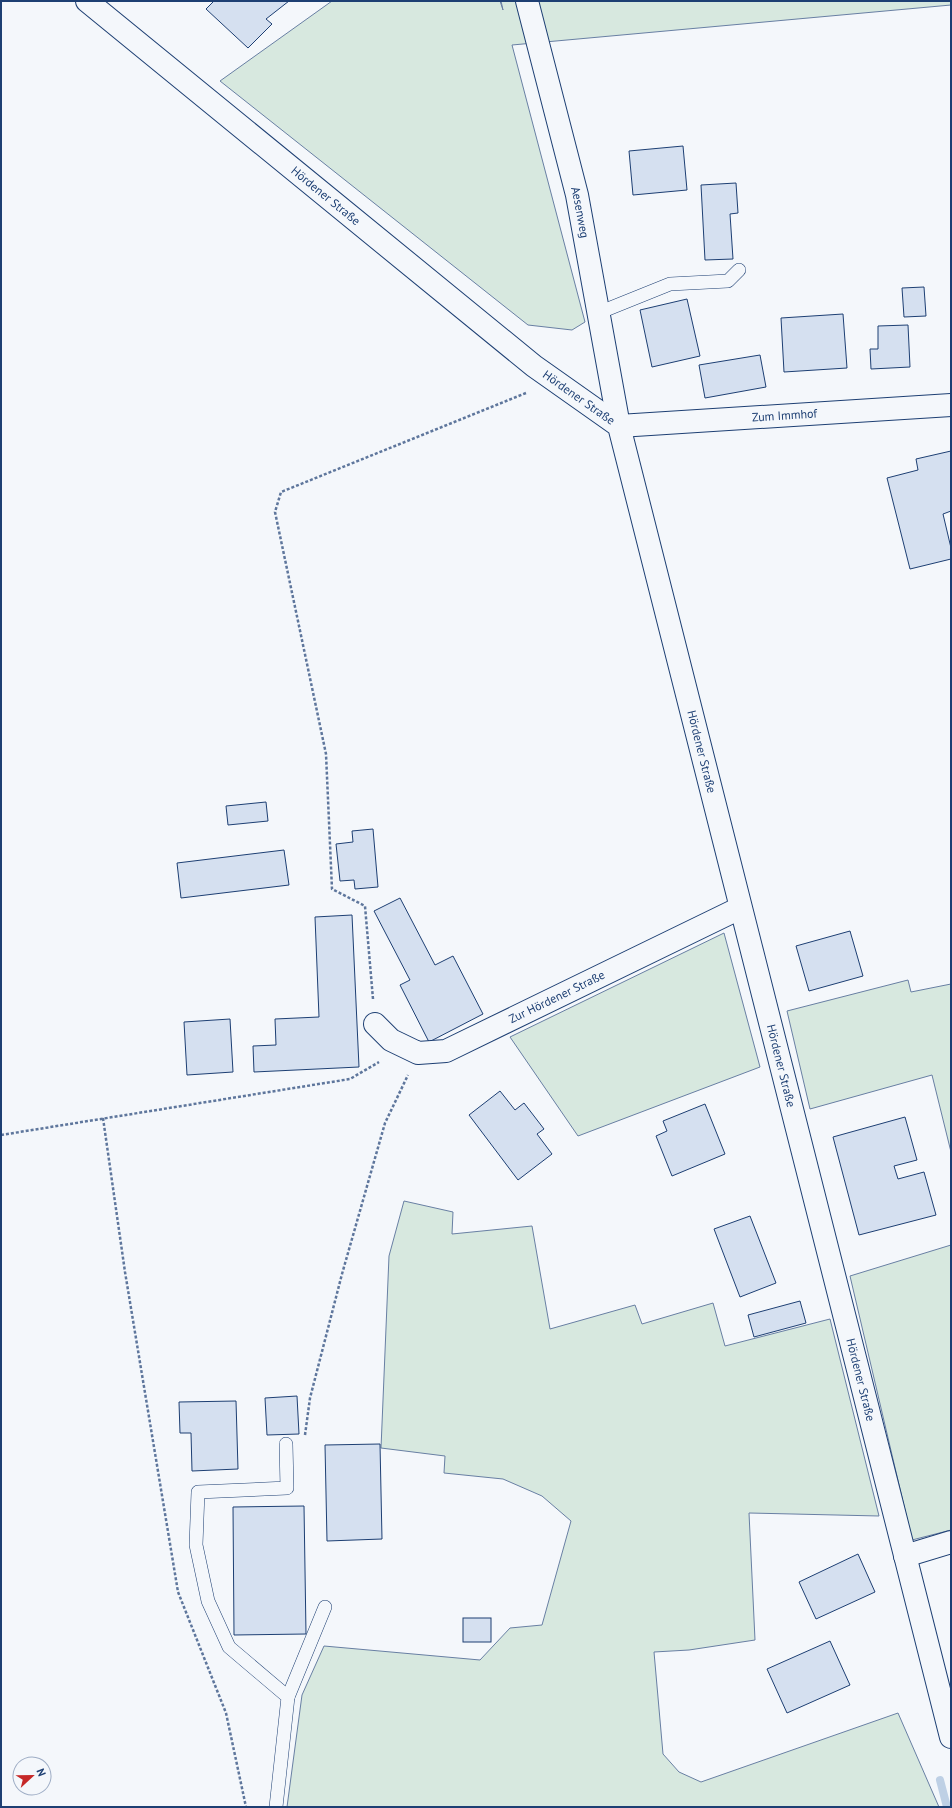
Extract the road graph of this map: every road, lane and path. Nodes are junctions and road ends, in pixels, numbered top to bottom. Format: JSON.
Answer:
{"nodes":[{"id":1,"x":87,"y":1,"type":"edge"},
{"id":2,"x":527,"y":1,"type":"edge"},
{"id":3,"x":739,"y":270,"type":"dead end"},
{"id":4,"x":598,"y":312,"type":"junction"},
{"id":5,"x":555,"y":381,"type":"junction"},
{"id":6,"x":951,"y":405,"type":"edge"},
{"id":7,"x":619,"y":426,"type":"junction"},
{"id":8,"x":740,"y":908,"type":"junction"},
{"id":9,"x":375,"y":1024,"type":"joint"},
{"id":10,"x":409,"y":1049,"type":"junction"},
{"id":11,"x":103,"y":1118,"type":"junction"},
{"id":12,"x":1,"y":1135,"type":"edge"},
{"id":13,"x":286,"y":1444,"type":"joint"},
{"id":14,"x":951,"y":1542,"type":"edge"},
{"id":15,"x":905,"y":1556,"type":"junction"},
{"id":16,"x":325,"y":1607,"type":"dead end"},
{"id":17,"x":288,"y":1697,"type":"junction"},
{"id":18,"x":951,"y":1737,"type":"edge"},
{"id":19,"x":246,"y":1807,"type":"edge"},
{"id":20,"x":276,"y":1807,"type":"edge"}],
"edges":[{"from":1,"to":5,"type":"street","name":"Hördener Straße"},
{"from":2,"to":4,"type":"street","name":"Aesenweg"},
{"from":3,"to":4,"type":"lane"},
{"from":4,"to":7,"type":"street","name":"Aesenweg"},
{"from":5,"to":7,"type":"street","name":"Hördener Straße"},
{"from":5,"to":9,"type":"path"},
{"from":6,"to":7,"type":"street","name":"Zum Immhof"},
{"from":7,"to":8,"type":"street","name":"Hördener Straße"},
{"from":8,"to":10,"type":"street","name":"Zur Hördener Straße"},
{"from":8,"to":15,"type":"street","name":"Hördener Straße"},
{"from":9,"to":10,"type":"street"},
{"from":10,"to":11,"type":"path"},
{"from":10,"to":13,"type":"path"},
{"from":11,"to":12,"type":"path"},
{"from":11,"to":19,"type":"path"},
{"from":13,"to":17,"type":"lane"},
{"from":14,"to":15,"type":"street"},
{"from":15,"to":18,"type":"street","name":"Hördener Straße"},
{"from":16,"to":17,"type":"lane"},
{"from":17,"to":20,"type":"lane"}]}
